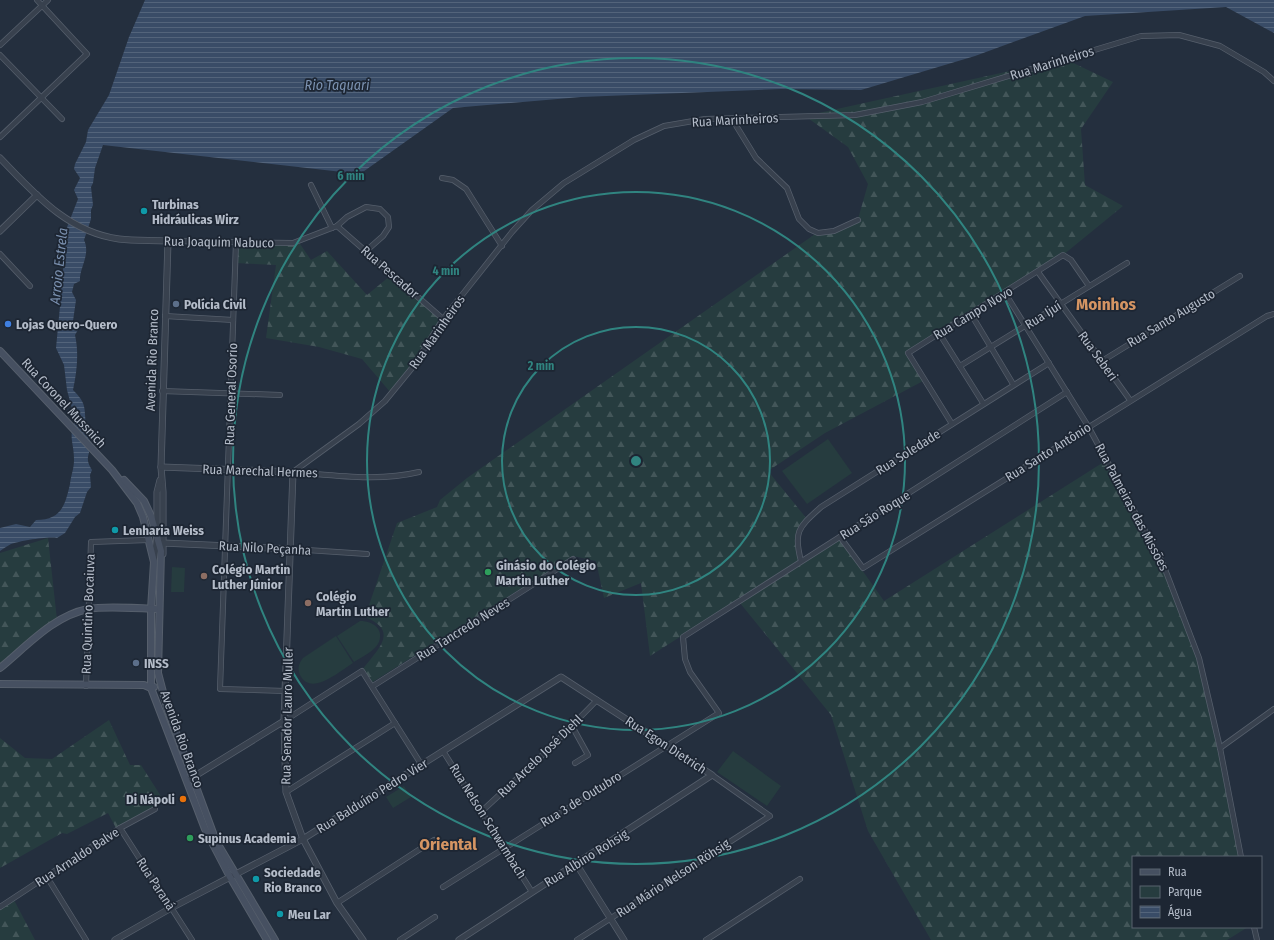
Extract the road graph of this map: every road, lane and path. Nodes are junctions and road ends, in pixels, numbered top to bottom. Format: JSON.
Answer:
{"nodes":[{"id":1,"x":37,"y":0,"type":"edge"},
{"id":2,"x":48,"y":0,"type":"edge"},
{"id":3,"x":42,"y":5,"type":"junction"},
{"id":4,"x":0,"y":45,"type":"edge"},
{"id":5,"x":0,"y":55,"type":"edge"},
{"id":6,"x":1274,"y":81,"type":"edge"},
{"id":7,"x":41,"y":99,"type":"junction"},
{"id":8,"x":62,"y":118,"type":"dead end"},
{"id":9,"x":732,"y":119,"type":"junction"},
{"id":10,"x":0,"y":137,"type":"edge"},
{"id":11,"x":0,"y":158,"type":"edge"},
{"id":12,"x":442,"y":178,"type":"dead end"},
{"id":13,"x":311,"y":185,"type":"dead end"},
{"id":14,"x":36,"y":195,"type":"junction"},
{"id":15,"x":858,"y":220,"type":"dead end"},
{"id":16,"x":337,"y":226,"type":"junction"},
{"id":17,"x":332,"y":228,"type":"junction"},
{"id":18,"x":0,"y":231,"type":"edge"},
{"id":19,"x":168,"y":241,"type":"junction"},
{"id":20,"x":236,"y":242,"type":"junction"},
{"id":21,"x":502,"y":246,"type":"junction"},
{"id":22,"x":366,"y":251,"type":"junction"},
{"id":23,"x":0,"y":254,"type":"edge"},
{"id":24,"x":1127,"y":263,"type":"dead end"},
{"id":25,"x":1038,"y":272,"type":"junction"},
{"id":26,"x":1240,"y":276,"type":"dead end"},
{"id":27,"x":30,"y":286,"type":"dead end"},
{"id":28,"x":1089,"y":286,"type":"junction"},
{"id":29,"x":1005,"y":293,"type":"junction"},
{"id":30,"x":1061,"y":304,"type":"junction"},
{"id":31,"x":971,"y":314,"type":"junction"},
{"id":32,"x":1274,"y":314,"type":"edge"},
{"id":33,"x":165,"y":316,"type":"junction"},
{"id":34,"x":443,"y":319,"type":"junction"},
{"id":35,"x":233,"y":320,"type":"junction"},
{"id":36,"x":1026,"y":325,"type":"junction"},
{"id":37,"x":939,"y":333,"type":"junction"},
{"id":38,"x":991,"y":348,"type":"junction"},
{"id":39,"x":0,"y":351,"type":"edge"},
{"id":40,"x":1102,"y":360,"type":"junction"},
{"id":41,"x":1049,"y":363,"type":"junction"},
{"id":42,"x":960,"y":366,"type":"junction"},
{"id":43,"x":1014,"y":384,"type":"junction"},
{"id":44,"x":162,"y":391,"type":"junction"},
{"id":45,"x":1067,"y":392,"type":"junction"},
{"id":46,"x":231,"y":394,"type":"junction"},
{"id":47,"x":280,"y":395,"type":"dead end"},
{"id":48,"x":1130,"y":400,"type":"junction"},
{"id":49,"x":983,"y":403,"type":"junction"},
{"id":50,"x":952,"y":424,"type":"junction"},
{"id":51,"x":1088,"y":426,"type":"junction"},
{"id":52,"x":161,"y":467,"type":"junction"},
{"id":53,"x":112,"y":470,"type":"junction"},
{"id":54,"x":228,"y":470,"type":"junction"},
{"id":55,"x":293,"y":472,"type":"junction"},
{"id":56,"x":419,"y":472,"type":"dead end"},
{"id":57,"x":160,"y":479,"type":"junction"},
{"id":58,"x":158,"y":537,"type":"junction"},
{"id":59,"x":840,"y":537,"type":"junction"},
{"id":60,"x":148,"y":540,"type":"junction"},
{"id":61,"x":163,"y":543,"type":"junction"},
{"id":62,"x":224,"y":546,"type":"junction"},
{"id":63,"x":292,"y":549,"type":"junction"},
{"id":64,"x":367,"y":554,"type":"dead end"},
{"id":65,"x":573,"y":559,"type":"dead end"},
{"id":66,"x":801,"y":561,"type":"junction"},
{"id":67,"x":154,"y":562,"type":"junction"},
{"id":68,"x":162,"y":562,"type":"junction"},
{"id":69,"x":89,"y":609,"type":"junction"},
{"id":70,"x":155,"y":609,"type":"junction"},
{"id":71,"x":0,"y":668,"type":"edge"},
{"id":72,"x":561,"y":678,"type":"joint"},
{"id":73,"x":0,"y":684,"type":"edge"},
{"id":74,"x":160,"y":684,"type":"junction"},
{"id":75,"x":86,"y":686,"type":"junction"},
{"id":76,"x":373,"y":686,"type":"junction"},
{"id":77,"x":152,"y":688,"type":"junction"},
{"id":78,"x":285,"y":691,"type":"junction"},
{"id":79,"x":597,"y":700,"type":"junction"},
{"id":80,"x":1274,"y":709,"type":"edge"},
{"id":81,"x":719,"y":713,"type":"joint"},
{"id":82,"x":284,"y":720,"type":"junction"},
{"id":83,"x":395,"y":723,"type":"junction"},
{"id":84,"x":572,"y":726,"type":"junction"},
{"id":85,"x":666,"y":745,"type":"junction"},
{"id":86,"x":1220,"y":748,"type":"junction"},
{"id":87,"x":443,"y":751,"type":"junction"},
{"id":88,"x":575,"y":763,"type":"dead end"},
{"id":89,"x":421,"y":764,"type":"junction"},
{"id":90,"x":712,"y":775,"type":"junction"},
{"id":91,"x":189,"y":779,"type":"junction"},
{"id":92,"x":286,"y":792,"type":"junction"},
{"id":93,"x":155,"y":809,"type":"dead end"},
{"id":94,"x":482,"y":811,"type":"junction"},
{"id":95,"x":770,"y":816,"type":"joint"},
{"id":96,"x":120,"y":828,"type":"junction"},
{"id":97,"x":303,"y":839,"type":"junction"},
{"id":98,"x":434,"y":840,"type":"dead end"},
{"id":99,"x":504,"y":847,"type":"junction"},
{"id":100,"x":1241,"y":856,"type":"edge"},
{"id":101,"x":577,"y":865,"type":"junction"},
{"id":102,"x":233,"y":876,"type":"junction"},
{"id":103,"x":47,"y":877,"type":"junction"},
{"id":104,"x":800,"y":879,"type":"dead end"},
{"id":105,"x":443,"y":887,"type":"dead end"},
{"id":106,"x":532,"y":892,"type":"junction"},
{"id":107,"x":337,"y":903,"type":"junction"},
{"id":108,"x":0,"y":907,"type":"edge"},
{"id":109,"x":171,"y":908,"type":"junction"},
{"id":110,"x":434,"y":917,"type":"dead end"},
{"id":111,"x":611,"y":918,"type":"junction"},
{"id":112,"x":1254,"y":928,"type":"edge"},
{"id":113,"x":86,"y":940,"type":"edge"},
{"id":114,"x":115,"y":940,"type":"edge"},
{"id":115,"x":192,"y":940,"type":"edge"},
{"id":116,"x":267,"y":940,"type":"edge"},
{"id":117,"x":275,"y":940,"type":"edge"},
{"id":118,"x":363,"y":940,"type":"edge"},
{"id":119,"x":400,"y":940,"type":"edge"},
{"id":120,"x":459,"y":940,"type":"edge"},
{"id":121,"x":577,"y":940,"type":"edge"},
{"id":122,"x":624,"y":940,"type":"edge"},
{"id":123,"x":706,"y":940,"type":"edge"},
{"id":124,"x":1257,"y":940,"type":"edge"}],
"edges":[{"from":1,"to":3,"type":"street"},
{"from":2,"to":3,"type":"street"},
{"from":3,"to":4,"type":"street"},
{"from":3,"to":7,"type":"street"},
{"from":5,"to":7,"type":"street"},
{"from":6,"to":9,"type":"street","name":"Rua Marinheiros"},
{"from":7,"to":8,"type":"street"},
{"from":7,"to":10,"type":"street"},
{"from":9,"to":15,"type":"street"},
{"from":9,"to":21,"type":"street","name":"Rua Marinheiros"},
{"from":11,"to":14,"type":"street","name":"Rua Joaquim Nabuco"},
{"from":12,"to":21,"type":"street"},
{"from":13,"to":17,"type":"street"},
{"from":14,"to":18,"type":"street"},
{"from":14,"to":19,"type":"street","name":"Rua Joaquim Nabuco"},
{"from":16,"to":17,"type":"street","name":"Rua Joaquim Nabuco"},
{"from":16,"to":22,"type":"street","name":"Rua Pescador"},
{"from":16,"to":22,"type":"street","name":"Rua Joaquim Nabuco"},
{"from":17,"to":20,"type":"street","name":"Rua Joaquim Nabuco"},
{"from":19,"to":20,"type":"street","name":"Rua Joaquim Nabuco"},
{"from":19,"to":33,"type":"street","name":"Avenida Rio Branco"},
{"from":20,"to":35,"type":"street","name":"Rua General Osorio"},
{"from":21,"to":34,"type":"street","name":"Rua Marinheiros"},
{"from":22,"to":34,"type":"street","name":"Rua Pescador"},
{"from":23,"to":27,"type":"street"},
{"from":24,"to":28,"type":"street","name":"Rua Ijuí"},
{"from":25,"to":28,"type":"street","name":"Rua Campo Novo"},
{"from":25,"to":29,"type":"street","name":"Rua Campo Novo"},
{"from":25,"to":30,"type":"street","name":"Rua Seberi"},
{"from":26,"to":40,"type":"street","name":"Rua Santo Augusto"},
{"from":28,"to":30,"type":"street","name":"Rua Ijuí"},
{"from":29,"to":31,"type":"street","name":"Rua Campo Novo"},
{"from":29,"to":36,"type":"street","name":"Rua Palmeiras das Missões"},
{"from":30,"to":36,"type":"street","name":"Rua Ijuí"},
{"from":30,"to":40,"type":"street","name":"Rua Seberi"},
{"from":31,"to":37,"type":"street","name":"Rua Campo Novo"},
{"from":31,"to":38,"type":"street"},
{"from":32,"to":48,"type":"street","name":"Rua Santo Antônio"},
{"from":33,"to":35,"type":"street"},
{"from":33,"to":44,"type":"street","name":"Avenida Rio Branco"},
{"from":34,"to":55,"type":"street","name":"Rua Marinheiros"},
{"from":35,"to":46,"type":"street","name":"Rua General Osorio"},
{"from":36,"to":38,"type":"street","name":"Rua Ijuí"},
{"from":36,"to":41,"type":"street","name":"Rua Palmeiras das Missões"},
{"from":37,"to":42,"type":"street"},
{"from":37,"to":50,"type":"street","name":"Rua Campo Novo"},
{"from":38,"to":42,"type":"street","name":"Rua Ijuí"},
{"from":38,"to":43,"type":"street"},
{"from":39,"to":53,"type":"main road","name":"Rua Coronel Mussnich"},
{"from":40,"to":48,"type":"street","name":"Rua Seberi"},
{"from":41,"to":43,"type":"street","name":"Rua Soledade"},
{"from":41,"to":45,"type":"street","name":"Rua Palmeiras das Missões"},
{"from":42,"to":49,"type":"street"},
{"from":43,"to":49,"type":"street","name":"Rua Soledade"},
{"from":44,"to":46,"type":"street"},
{"from":44,"to":52,"type":"street","name":"Avenida Rio Branco"},
{"from":45,"to":51,"type":"street","name":"Rua Palmeiras das Missões"},
{"from":45,"to":59,"type":"street","name":"Rua São Roque"},
{"from":46,"to":47,"type":"street"},
{"from":46,"to":54,"type":"street","name":"Rua General Osorio"},
{"from":48,"to":51,"type":"street","name":"Rua Santo Antônio"},
{"from":49,"to":50,"type":"street","name":"Rua Soledade"},
{"from":50,"to":66,"type":"street","name":"Rua Soledade"},
{"from":51,"to":59,"type":"street","name":"Rua Santo Antônio"},
{"from":51,"to":86,"type":"street","name":"Rua Palmeiras das Missões"},
{"from":52,"to":54,"type":"street","name":"Rua Marechal Hermes"},
{"from":52,"to":57,"type":"street","name":"Avenida Rio Branco"},
{"from":53,"to":58,"type":"main road","name":"Rua Coronel Mussnich"},
{"from":53,"to":60,"type":"main road","name":"Rua Coronel Mussnich"},
{"from":54,"to":55,"type":"street","name":"Rua Marechal Hermes"},
{"from":54,"to":62,"type":"street","name":"Rua General Osorio"},
{"from":55,"to":56,"type":"street","name":"Rua Marechal Hermes"},
{"from":55,"to":63,"type":"street","name":"Rua Senador Lauro Muller"},
{"from":57,"to":58,"type":"street","name":"Avenida Rio Branco"},
{"from":57,"to":61,"type":"street","name":"Avenida Rio Branco"},
{"from":58,"to":67,"type":"street","name":"Avenida Rio Branco"},
{"from":58,"to":68,"type":"main road","name":"Rua Coronel Mussnich"},
{"from":59,"to":66,"type":"street","name":"Rua São Roque"},
{"from":60,"to":67,"type":"main road","name":"Rua Coronel Mussnich"},
{"from":60,"to":69,"type":"street","name":"Rua Quintino Bocaiuva"},
{"from":61,"to":62,"type":"street","name":"Rua Nilo Peçanha"},
{"from":61,"to":68,"type":"street","name":"Avenida Rio Branco"},
{"from":62,"to":63,"type":"street","name":"Rua Nilo Peçanha"},
{"from":62,"to":78,"type":"street","name":"Rua General Osorio"},
{"from":63,"to":64,"type":"street","name":"Rua Nilo Peçanha"},
{"from":63,"to":78,"type":"street","name":"Rua Senador Lauro Muller"},
{"from":65,"to":76,"type":"street","name":"Rua Tancredo Neves"},
{"from":66,"to":81,"type":"street","name":"Rua São Roque"},
{"from":67,"to":70,"type":"main road","name":"Avenida Rio Branco"},
{"from":68,"to":70,"type":"main road","name":"Avenida Rio Branco"},
{"from":69,"to":70,"type":"main road"},
{"from":69,"to":71,"type":"main road"},
{"from":69,"to":75,"type":"street","name":"Rua Quintino Bocaiuva"},
{"from":70,"to":74,"type":"main road","name":"Avenida Rio Branco"},
{"from":70,"to":77,"type":"main road","name":"Avenida Rio Branco"},
{"from":72,"to":79,"type":"street","name":"Rua Egon Dietrich"},
{"from":72,"to":87,"type":"street","name":"Rua Balduíno Pedro Vier"},
{"from":73,"to":75,"type":"main road"},
{"from":74,"to":77,"type":"main road"},
{"from":74,"to":91,"type":"main road","name":"Avenida Rio Branco"},
{"from":75,"to":77,"type":"main road"},
{"from":76,"to":82,"type":"street"},
{"from":76,"to":83,"type":"street"},
{"from":77,"to":91,"type":"main road","name":"Avenida Rio Branco"},
{"from":78,"to":82,"type":"street","name":"Rua Senador Lauro Muller"},
{"from":79,"to":84,"type":"street","name":"Rua Arcelo José Diehl"},
{"from":79,"to":85,"type":"street","name":"Rua Egon Dietrich"},
{"from":80,"to":86,"type":"street"},
{"from":81,"to":85,"type":"street","name":"Rua 3 de Outubro"},
{"from":82,"to":91,"type":"street"},
{"from":82,"to":92,"type":"street","name":"Rua Senador Lauro Muller"},
{"from":83,"to":89,"type":"street"},
{"from":83,"to":92,"type":"street"},
{"from":84,"to":88,"type":"street"},
{"from":84,"to":94,"type":"street","name":"Rua Arcelo José Diehl"},
{"from":85,"to":90,"type":"street","name":"Rua Egon Dietrich"},
{"from":85,"to":99,"type":"street","name":"Rua 3 de Outubro"},
{"from":86,"to":100,"type":"street","name":"Rua Palmeiras das Missões"},
{"from":87,"to":89,"type":"street","name":"Rua Balduíno Pedro Vier"},
{"from":87,"to":94,"type":"street","name":"Rua Nelson Schwambach"},
{"from":89,"to":97,"type":"street","name":"Rua Balduíno Pedro Vier"},
{"from":90,"to":95,"type":"street","name":"Rua Egon Dietrich"},
{"from":90,"to":101,"type":"street","name":"Rua Albino Rohsig"},
{"from":91,"to":102,"type":"main road","name":"Avenida Rio Branco"},
{"from":92,"to":97,"type":"street","name":"Rua Senador Lauro Muller"},
{"from":93,"to":96,"type":"street","name":"Rua Arnaldo Balve"},
{"from":94,"to":99,"type":"street","name":"Rua Nelson Schwambach"},
{"from":95,"to":111,"type":"street","name":"Rua Mário Nelson Röhsig"},
{"from":96,"to":103,"type":"street","name":"Rua Arnaldo Balve"},
{"from":96,"to":109,"type":"street","name":"Rua Paraná"},
{"from":97,"to":102,"type":"street","name":"Rua Balduíno Pedro Vier"},
{"from":97,"to":107,"type":"street","name":"Rua Senador Lauro Muller"},
{"from":98,"to":107,"type":"street"},
{"from":99,"to":105,"type":"street","name":"Rua 3 de Outubro"},
{"from":99,"to":106,"type":"street","name":"Rua Nelson Schwambach"},
{"from":101,"to":106,"type":"street","name":"Rua Albino Rohsig"},
{"from":101,"to":111,"type":"street"},
{"from":102,"to":109,"type":"street","name":"Rua Balduíno Pedro Vier"},
{"from":102,"to":116,"type":"main road","name":"Avenida Rio Branco"},
{"from":102,"to":117,"type":"main road","name":"Avenida Rio Branco"},
{"from":103,"to":108,"type":"street","name":"Rua Arnaldo Balve"},
{"from":103,"to":113,"type":"street"},
{"from":104,"to":123,"type":"street"},
{"from":106,"to":120,"type":"street","name":"Rua Albino Rohsig"},
{"from":107,"to":118,"type":"street","name":"Rua Senador Lauro Muller"},
{"from":109,"to":114,"type":"street","name":"Rua Balduíno Pedro Vier"},
{"from":109,"to":115,"type":"street","name":"Rua Paraná"},
{"from":110,"to":119,"type":"street"},
{"from":111,"to":121,"type":"street","name":"Rua Mário Nelson Röhsig"},
{"from":111,"to":122,"type":"street"},
{"from":112,"to":124,"type":"street"}]}
